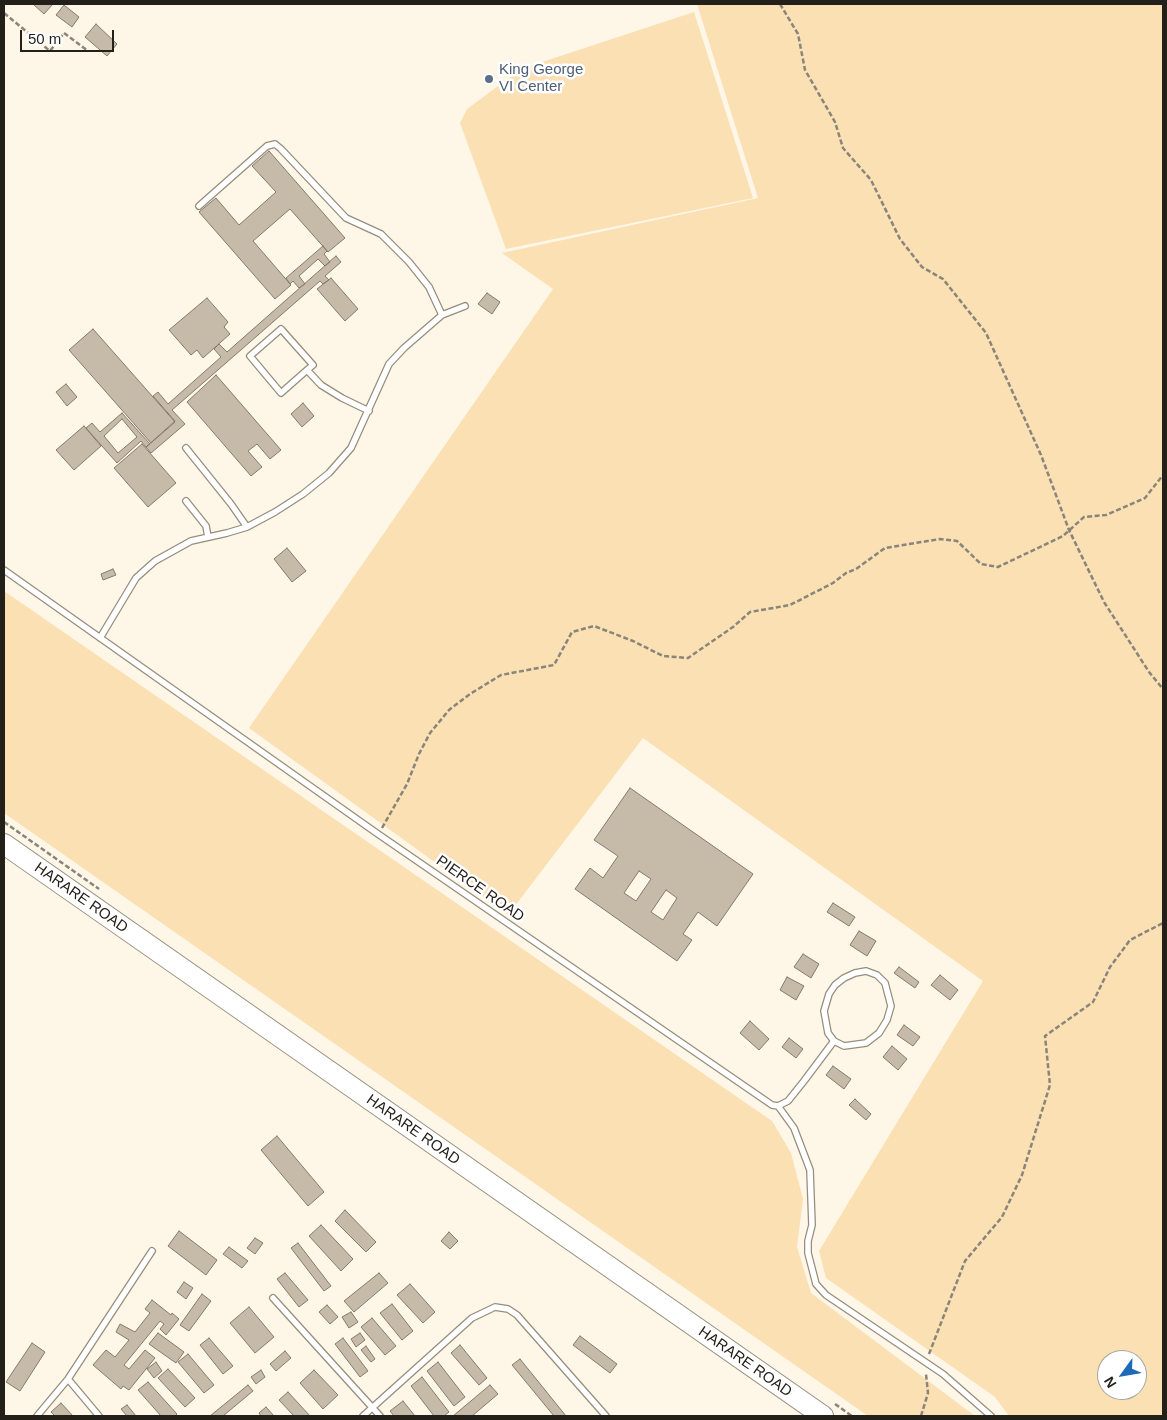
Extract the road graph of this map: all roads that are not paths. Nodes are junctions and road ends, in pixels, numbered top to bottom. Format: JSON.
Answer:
{"nodes":[{"id":1,"x":199,"y":206,"type":"dead end"},
{"id":2,"x":465,"y":306,"type":"dead end"},
{"id":3,"x":442,"y":315,"type":"junction"},
{"id":4,"x":307,"y":370,"type":"junction"},
{"id":5,"x":369,"y":410,"type":"junction"},
{"id":6,"x":186,"y":448,"type":"dead end"},
{"id":7,"x":186,"y":500,"type":"dead end"},
{"id":8,"x":247,"y":526,"type":"junction"},
{"id":9,"x":208,"y":537,"type":"junction"},
{"id":10,"x":4,"y":570,"type":"edge"},
{"id":11,"x":100,"y":638,"type":"junction"},
{"id":12,"x":4,"y":844,"type":"edge"},
{"id":13,"x":834,"y":1041,"type":"junction"},
{"id":14,"x":778,"y":1106,"type":"junction"},
{"id":15,"x":152,"y":1251,"type":"dead end"},
{"id":16,"x":273,"y":1298,"type":"dead end"},
{"id":17,"x":68,"y":1379,"type":"junction"},
{"id":18,"x":373,"y":1408,"type":"junction"},
{"id":19,"x":37,"y":1416,"type":"edge"},
{"id":20,"x":100,"y":1416,"type":"edge"},
{"id":21,"x":364,"y":1416,"type":"edge"},
{"id":22,"x":380,"y":1416,"type":"edge"},
{"id":23,"x":606,"y":1416,"type":"edge"},
{"id":24,"x":823,"y":1416,"type":"edge"},
{"id":25,"x":991,"y":1416,"type":"edge"}],
"edges":[{"from":1,"to":3,"type":"lane"},
{"from":2,"to":3,"type":"lane"},
{"from":3,"to":5,"type":"lane"},
{"from":4,"to":4,"type":"lane"},
{"from":4,"to":5,"type":"lane"},
{"from":5,"to":8,"type":"lane"},
{"from":6,"to":8,"type":"lane"},
{"from":7,"to":9,"type":"lane"},
{"from":8,"to":9,"type":"lane"},
{"from":9,"to":11,"type":"lane"},
{"from":10,"to":11,"type":"lane","name":"PIERCE ROAD"},
{"from":11,"to":14,"type":"lane","name":"PIERCE ROAD"},
{"from":12,"to":24,"type":"highway","name":"HARARE ROAD"},
{"from":13,"to":13,"type":"lane"},
{"from":13,"to":14,"type":"lane"},
{"from":14,"to":25,"type":"lane"},
{"from":15,"to":17,"type":"lane"},
{"from":16,"to":18,"type":"lane"},
{"from":17,"to":19,"type":"lane"},
{"from":17,"to":20,"type":"lane"},
{"from":18,"to":21,"type":"lane"},
{"from":18,"to":22,"type":"lane"},
{"from":18,"to":23,"type":"lane"}]}
